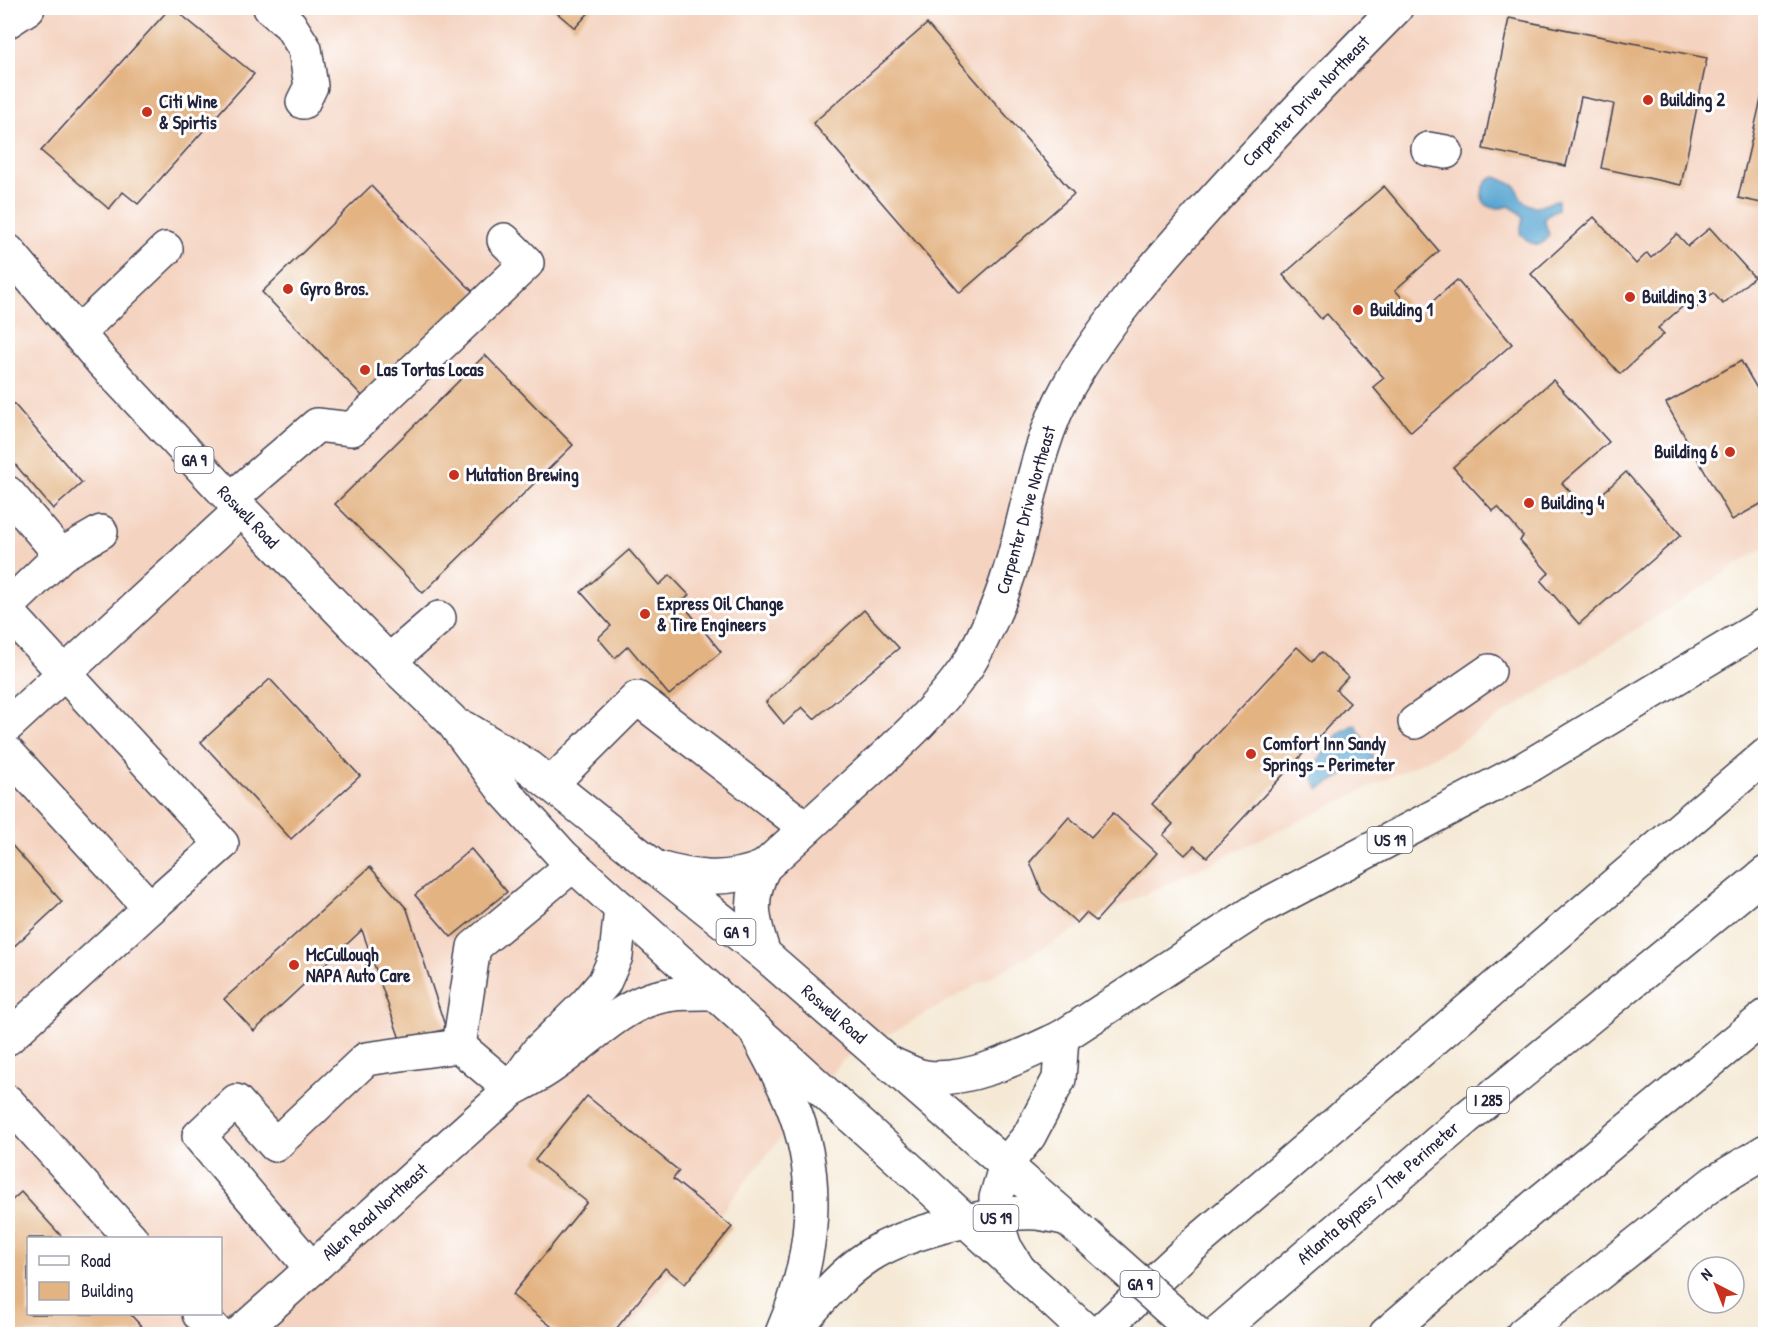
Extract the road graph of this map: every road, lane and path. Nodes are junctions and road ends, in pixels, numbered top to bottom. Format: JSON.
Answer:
{"nodes":[{"id":1,"x":28,"y":8,"type":"edge"},
{"id":2,"x":270,"y":8,"type":"edge"},
{"id":3,"x":1395,"y":8,"type":"edge"},
{"id":4,"x":8,"y":21,"type":"edge"},
{"id":5,"x":303,"y":102,"type":"dead end"},
{"id":6,"x":504,"y":240,"type":"dead end"},
{"id":7,"x":166,"y":249,"type":"dead end"},
{"id":8,"x":8,"y":251,"type":"edge"},
{"id":9,"x":78,"y":333,"type":"junction"},
{"id":10,"x":8,"y":493,"type":"edge"},
{"id":11,"x":236,"y":505,"type":"junction"},
{"id":12,"x":101,"y":532,"type":"dead end"},
{"id":13,"x":61,"y":555,"type":"junction"},
{"id":14,"x":8,"y":606,"type":"edge"},
{"id":15,"x":8,"y":612,"type":"edge"},
{"id":16,"x":440,"y":618,"type":"dead end"},
{"id":17,"x":1766,"y":624,"type":"edge"},
{"id":18,"x":389,"y":661,"type":"junction"},
{"id":19,"x":1489,"y":672,"type":"dead end"},
{"id":20,"x":64,"y":673,"type":"junction"},
{"id":21,"x":451,"y":720,"type":"junction"},
{"id":22,"x":1414,"y":722,"type":"dead end"},
{"id":23,"x":8,"y":725,"type":"edge"},
{"id":24,"x":8,"y":753,"type":"edge"},
{"id":25,"x":1766,"y":755,"type":"edge"},
{"id":26,"x":551,"y":784,"type":"junction"},
{"id":27,"x":806,"y":828,"type":"junction"},
{"id":28,"x":573,"y":865,"type":"junction"},
{"id":29,"x":654,"y":867,"type":"junction"},
{"id":30,"x":764,"y":867,"type":"junction"},
{"id":31,"x":1766,"y":873,"type":"edge"},
{"id":32,"x":150,"y":908,"type":"junction"},
{"id":33,"x":621,"y":908,"type":"junction"},
{"id":34,"x":764,"y":954,"type":"junction"},
{"id":35,"x":715,"y":993,"type":"junction"},
{"id":36,"x":1766,"y":1016,"type":"edge"},
{"id":37,"x":756,"y":1032,"type":"junction"},
{"id":38,"x":1062,"y":1037,"type":"junction"},
{"id":39,"x":8,"y":1038,"type":"edge"},
{"id":40,"x":459,"y":1046,"type":"junction"},
{"id":41,"x":892,"y":1064,"type":"junction"},
{"id":42,"x":511,"y":1090,"type":"junction"},
{"id":43,"x":9,"y":1108,"type":"edge"},
{"id":44,"x":1766,"y":1151,"type":"edge"},
{"id":45,"x":1006,"y":1164,"type":"junction"},
{"id":46,"x":982,"y":1220,"type":"junction"},
{"id":47,"x":1076,"y":1226,"type":"junction"},
{"id":48,"x":129,"y":1237,"type":"edge"},
{"id":49,"x":312,"y":1269,"type":"junction"},
{"id":50,"x":200,"y":1315,"type":"edge"},
{"id":51,"x":218,"y":1335,"type":"edge"},
{"id":52,"x":239,"y":1335,"type":"edge"},
{"id":53,"x":781,"y":1335,"type":"edge"},
{"id":54,"x":791,"y":1335,"type":"edge"},
{"id":55,"x":1089,"y":1335,"type":"edge"},
{"id":56,"x":1098,"y":1335,"type":"edge"},
{"id":57,"x":1197,"y":1335,"type":"edge"},
{"id":58,"x":1216,"y":1335,"type":"edge"},
{"id":59,"x":1386,"y":1335,"type":"edge"},
{"id":60,"x":1523,"y":1335,"type":"edge"}],
"edges":[{"from":1,"to":4,"type":"main road"},
{"from":2,"to":5,"type":"main road"},
{"from":3,"to":27,"type":"main road","name":"Carpenter Drive Northeast"},
{"from":6,"to":11,"type":"main road"},
{"from":7,"to":9,"type":"main road"},
{"from":8,"to":9,"type":"main road","name":"Roswell Road","number":"GA 9"},
{"from":9,"to":11,"type":"main road","name":"Roswell Road","number":"GA 9"},
{"from":10,"to":13,"type":"main road"},
{"from":11,"to":18,"type":"main road","name":"Roswell Road","number":"GA 9"},
{"from":11,"to":20,"type":"main road"},
{"from":12,"to":13,"type":"main road"},
{"from":13,"to":14,"type":"main road"},
{"from":15,"to":20,"type":"main road"},
{"from":16,"to":18,"type":"main road"},
{"from":17,"to":38,"type":"main road","number":"US 19"},
{"from":18,"to":21,"type":"main road","name":"Roswell Road","number":"GA 9"},
{"from":19,"to":22,"type":"main road"},
{"from":20,"to":23,"type":"main road"},
{"from":20,"to":32,"type":"main road"},
{"from":21,"to":26,"type":"main road","name":"Roswell Road","number":"GA 9"},
{"from":21,"to":28,"type":"main road","name":"Roswell Road","number":"GA 9"},
{"from":24,"to":32,"type":"main road"},
{"from":25,"to":56,"type":"main road"},
{"from":26,"to":27,"type":"main road"},
{"from":26,"to":29,"type":"main road","name":"Roswell Road","number":"GA 9"},
{"from":27,"to":30,"type":"main road","name":"Carpenter Drive Northeast"},
{"from":28,"to":33,"type":"main road","name":"Roswell Road","number":"GA 9"},
{"from":28,"to":40,"type":"main road"},
{"from":29,"to":30,"type":"main road","name":"Carpenter Drive Northeast"},
{"from":29,"to":34,"type":"main road","name":"Roswell Road","number":"GA 9"},
{"from":30,"to":34,"type":"main road","name":"Carpenter Drive Northeast"},
{"from":31,"to":58,"type":"main road","name":"Atlanta Bypass / The Perimeter","number":"I 285"},
{"from":32,"to":39,"type":"main road"},
{"from":33,"to":35,"type":"main road","name":"Roswell Road","number":"GA 9"},
{"from":33,"to":42,"type":"main road","name":"Allen Road Northeast"},
{"from":34,"to":41,"type":"main road","name":"Roswell Road","number":"GA 9"},
{"from":35,"to":37,"type":"main road","name":"Roswell Road","number":"GA 9"},
{"from":35,"to":42,"type":"main road","name":"Allen Road Northeast"},
{"from":36,"to":59,"type":"main road"},
{"from":37,"to":46,"type":"main road","name":"Roswell Road","number":"GA 9"},
{"from":37,"to":53,"type":"main road"},
{"from":38,"to":41,"type":"main road"},
{"from":38,"to":45,"type":"main road","number":"US 19"},
{"from":40,"to":42,"type":"main road"},
{"from":40,"to":49,"type":"main road"},
{"from":41,"to":45,"type":"main road","name":"Roswell Road","number":"GA 9"},
{"from":42,"to":49,"type":"main road","name":"Allen Road Northeast"},
{"from":43,"to":48,"type":"main road"},
{"from":44,"to":60,"type":"main road"},
{"from":45,"to":46,"type":"main road","number":"US 19"},
{"from":45,"to":47,"type":"main road","name":"Roswell Road","number":"GA 9"},
{"from":46,"to":47,"type":"main road"},
{"from":46,"to":54,"type":"main road"},
{"from":46,"to":55,"type":"main road","number":"US 19"},
{"from":47,"to":57,"type":"main road","name":"Roswell Road","number":"GA 9","bridge":true},
{"from":49,"to":52,"type":"main road","name":"Allen Road Northeast"},
{"from":50,"to":51,"type":"main road"}]}
